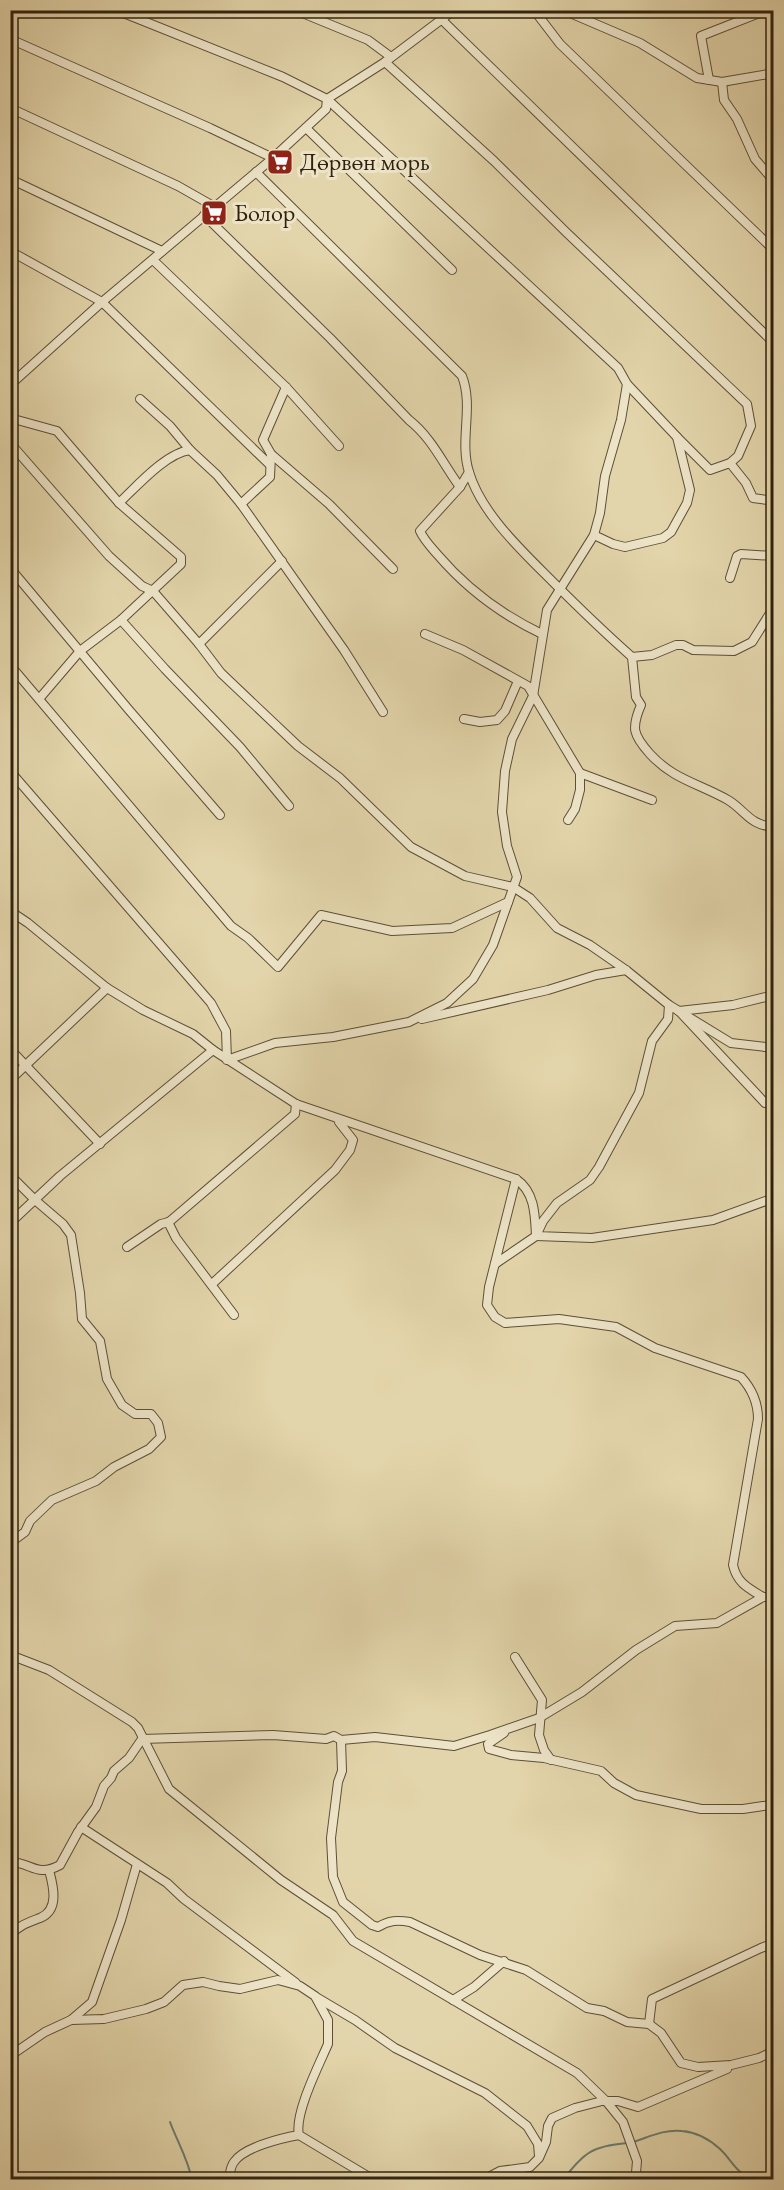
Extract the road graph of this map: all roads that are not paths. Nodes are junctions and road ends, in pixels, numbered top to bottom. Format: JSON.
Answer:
{"nodes":[{"id":1,"x":116,"y":10,"type":"edge"},
{"id":2,"x":295,"y":10,"type":"edge"},
{"id":3,"x":454,"y":10,"type":"edge"},
{"id":4,"x":534,"y":10,"type":"edge"},
{"id":5,"x":563,"y":10,"type":"edge"},
{"id":6,"x":767,"y":10,"type":"edge"},
{"id":7,"x":441,"y":19,"type":"junction"},
{"id":8,"x":10,"y":39,"type":"edge"},
{"id":9,"x":388,"y":60,"type":"junction"},
{"id":10,"x":774,"y":73,"type":"edge"},
{"id":11,"x":709,"y":80,"type":"junction"},
{"id":12,"x":722,"y":82,"type":"junction"},
{"id":13,"x":327,"y":99,"type":"junction"},
{"id":14,"x":10,"y":108,"type":"edge"},
{"id":15,"x":306,"y":128,"type":"junction"},
{"id":16,"x":273,"y":158,"type":"junction"},
{"id":17,"x":256,"y":172,"type":"junction"},
{"id":18,"x":10,"y":179,"type":"edge"},
{"id":19,"x":774,"y":181,"type":"edge"},
{"id":20,"x":214,"y":207,"type":"junction"},
{"id":21,"x":204,"y":215,"type":"junction"},
{"id":22,"x":774,"y":250,"type":"edge"},
{"id":23,"x":10,"y":251,"type":"edge"},
{"id":24,"x":162,"y":251,"type":"junction"},
{"id":25,"x":153,"y":260,"type":"junction"},
{"id":26,"x":452,"y":270,"type":"dead end"},
{"id":27,"x":102,"y":302,"type":"junction"},
{"id":28,"x":774,"y":344,"type":"edge"},
{"id":29,"x":627,"y":384,"type":"junction"},
{"id":30,"x":10,"y":385,"type":"edge"},
{"id":31,"x":286,"y":387,"type":"junction"},
{"id":32,"x":141,"y":399,"type":"dead end"},
{"id":33,"x":10,"y":418,"type":"edge"},
{"id":34,"x":677,"y":437,"type":"junction"},
{"id":35,"x":10,"y":443,"type":"edge"},
{"id":36,"x":339,"y":446,"type":"dead end"},
{"id":37,"x":190,"y":450,"type":"junction"},
{"id":38,"x":271,"y":454,"type":"junction"},
{"id":39,"x":730,"y":463,"type":"junction"},
{"id":40,"x":270,"y":465,"type":"junction"},
{"id":41,"x":469,"y":472,"type":"junction"},
{"id":42,"x":460,"y":487,"type":"junction"},
{"id":43,"x":774,"y":501,"type":"edge"},
{"id":44,"x":119,"y":503,"type":"junction"},
{"id":45,"x":240,"y":504,"type":"junction"},
{"id":46,"x":594,"y":535,"type":"junction"},
{"id":47,"x":774,"y":556,"type":"edge"},
{"id":48,"x":282,"y":561,"type":"junction"},
{"id":49,"x":10,"y":568,"type":"edge"},
{"id":50,"x":393,"y":569,"type":"dead end"},
{"id":51,"x":730,"y":578,"type":"dead end"},
{"id":52,"x":561,"y":590,"type":"junction"},
{"id":53,"x":153,"y":591,"type":"junction"},
{"id":54,"x":774,"y":607,"type":"edge"},
{"id":55,"x":121,"y":620,"type":"junction"},
{"id":56,"x":425,"y":634,"type":"dead end"},
{"id":57,"x":542,"y":634,"type":"junction"},
{"id":58,"x":199,"y":644,"type":"junction"},
{"id":59,"x":80,"y":651,"type":"junction"},
{"id":60,"x":632,"y":657,"type":"junction"},
{"id":61,"x":10,"y":665,"type":"edge"},
{"id":62,"x":518,"y":681,"type":"junction"},
{"id":63,"x":533,"y":696,"type":"junction"},
{"id":64,"x":39,"y":699,"type":"junction"},
{"id":65,"x":383,"y":712,"type":"dead end"},
{"id":66,"x":464,"y":719,"type":"dead end"},
{"id":67,"x":10,"y":771,"type":"edge"},
{"id":68,"x":580,"y":773,"type":"junction"},
{"id":69,"x":652,"y":800,"type":"dead end"},
{"id":70,"x":289,"y":806,"type":"dead end"},
{"id":71,"x":220,"y":815,"type":"dead end"},
{"id":72,"x":568,"y":820,"type":"dead end"},
{"id":73,"x":774,"y":827,"type":"edge"},
{"id":74,"x":513,"y":888,"type":"junction"},
{"id":75,"x":508,"y":902,"type":"junction"},
{"id":76,"x":10,"y":911,"type":"edge"},
{"id":77,"x":626,"y":970,"type":"junction"},
{"id":78,"x":107,"y":988,"type":"junction"},
{"id":79,"x":774,"y":995,"type":"edge"},
{"id":80,"x":669,"y":1005,"type":"junction"},
{"id":81,"x":679,"y":1011,"type":"junction"},
{"id":82,"x":409,"y":1023,"type":"junction"},
{"id":83,"x":774,"y":1048,"type":"edge"},
{"id":84,"x":10,"y":1049,"type":"edge"},
{"id":85,"x":213,"y":1050,"type":"junction"},
{"id":86,"x":227,"y":1060,"type":"junction"},
{"id":87,"x":26,"y":1066,"type":"junction"},
{"id":88,"x":10,"y":1080,"type":"edge"},
{"id":89,"x":296,"y":1104,"type":"junction"},
{"id":90,"x":774,"y":1104,"type":"edge"},
{"id":91,"x":336,"y":1119,"type":"junction"},
{"id":92,"x":100,"y":1144,"type":"junction"},
{"id":93,"x":10,"y":1175,"type":"edge"},
{"id":94,"x":516,"y":1179,"type":"junction"},
{"id":95,"x":774,"y":1198,"type":"edge"},
{"id":96,"x":35,"y":1200,"type":"junction"},
{"id":97,"x":168,"y":1222,"type":"junction"},
{"id":98,"x":10,"y":1223,"type":"edge"},
{"id":99,"x":536,"y":1236,"type":"junction"},
{"id":100,"x":127,"y":1247,"type":"dead end"},
{"id":101,"x":495,"y":1264,"type":"junction"},
{"id":102,"x":212,"y":1284,"type":"junction"},
{"id":103,"x":234,"y":1315,"type":"dead end"},
{"id":104,"x":10,"y":1544,"type":"edge"},
{"id":105,"x":763,"y":1597,"type":"junction"},
{"id":106,"x":774,"y":1597,"type":"edge"},
{"id":107,"x":10,"y":1655,"type":"edge"},
{"id":108,"x":515,"y":1657,"type":"dead end"},
{"id":109,"x":539,"y":1718,"type":"junction"},
{"id":110,"x":510,"y":1728,"type":"junction"},
{"id":111,"x":142,"y":1739,"type":"junction"},
{"id":112,"x":341,"y":1740,"type":"junction"},
{"id":113,"x":551,"y":1760,"type":"junction"},
{"id":114,"x":774,"y":1808,"type":"edge"},
{"id":115,"x":81,"y":1827,"type":"junction"},
{"id":116,"x":12,"y":1861,"type":"edge"},
{"id":117,"x":137,"y":1864,"type":"junction"},
{"id":118,"x":49,"y":1870,"type":"junction"},
{"id":119,"x":10,"y":1935,"type":"edge"},
{"id":120,"x":774,"y":1946,"type":"edge"},
{"id":121,"x":504,"y":1961,"type":"junction"},
{"id":122,"x":300,"y":1986,"type":"junction"},
{"id":123,"x":315,"y":1996,"type":"junction"},
{"id":124,"x":453,"y":2000,"type":"junction"},
{"id":125,"x":71,"y":2020,"type":"junction"},
{"id":126,"x":649,"y":2024,"type":"junction"},
{"id":127,"x":774,"y":2051,"type":"edge"},
{"id":128,"x":10,"y":2056,"type":"edge"},
{"id":129,"x":733,"y":2064,"type":"junction"},
{"id":130,"x":606,"y":2101,"type":"junction"},
{"id":131,"x":299,"y":2135,"type":"junction"},
{"id":132,"x":539,"y":2158,"type":"junction"},
{"id":133,"x":229,"y":2180,"type":"edge"},
{"id":134,"x":374,"y":2180,"type":"edge"},
{"id":135,"x":483,"y":2180,"type":"edge"},
{"id":136,"x":632,"y":2180,"type":"edge"}],
"edges":[{"from":1,"to":13,"type":"street"},
{"from":2,"to":9,"type":"street"},
{"from":3,"to":7,"type":"street"},
{"from":4,"to":22,"type":"street"},
{"from":5,"to":11,"type":"street"},
{"from":6,"to":11,"type":"street"},
{"from":7,"to":9,"type":"street"},
{"from":7,"to":28,"type":"street"},
{"from":8,"to":16,"type":"street"},
{"from":9,"to":13,"type":"street"},
{"from":9,"to":39,"type":"street"},
{"from":10,"to":12,"type":"street"},
{"from":11,"to":12,"type":"street"},
{"from":12,"to":19,"type":"street"},
{"from":13,"to":15,"type":"street"},
{"from":13,"to":29,"type":"street"},
{"from":14,"to":20,"type":"street"},
{"from":15,"to":16,"type":"street"},
{"from":15,"to":26,"type":"street"},
{"from":16,"to":17,"type":"street"},
{"from":17,"to":20,"type":"street"},
{"from":17,"to":41,"type":"street"},
{"from":18,"to":24,"type":"street"},
{"from":20,"to":21,"type":"street"},
{"from":21,"to":24,"type":"street"},
{"from":21,"to":42,"type":"street"},
{"from":23,"to":27,"type":"street"},
{"from":24,"to":25,"type":"street"},
{"from":25,"to":27,"type":"street"},
{"from":25,"to":31,"type":"street"},
{"from":27,"to":30,"type":"street"},
{"from":27,"to":40,"type":"street"},
{"from":29,"to":34,"type":"street"},
{"from":29,"to":46,"type":"street"},
{"from":31,"to":36,"type":"street"},
{"from":31,"to":38,"type":"street"},
{"from":32,"to":37,"type":"street"},
{"from":33,"to":44,"type":"street"},
{"from":34,"to":39,"type":"street"},
{"from":34,"to":46,"type":"street"},
{"from":35,"to":53,"type":"street"},
{"from":37,"to":44,"type":"street"},
{"from":37,"to":45,"type":"street"},
{"from":38,"to":40,"type":"street"},
{"from":38,"to":50,"type":"street"},
{"from":39,"to":43,"type":"street"},
{"from":40,"to":45,"type":"street"},
{"from":41,"to":42,"type":"street"},
{"from":41,"to":52,"type":"street"},
{"from":42,"to":57,"type":"street"},
{"from":44,"to":53,"type":"street"},
{"from":45,"to":48,"type":"street"},
{"from":46,"to":52,"type":"street"},
{"from":47,"to":51,"type":"street"},
{"from":48,"to":58,"type":"street"},
{"from":48,"to":65,"type":"street"},
{"from":49,"to":59,"type":"street"},
{"from":52,"to":57,"type":"street"},
{"from":52,"to":60,"type":"street"},
{"from":53,"to":55,"type":"street"},
{"from":53,"to":58,"type":"street"},
{"from":54,"to":60,"type":"street"},
{"from":55,"to":59,"type":"street"},
{"from":55,"to":70,"type":"street"},
{"from":56,"to":62,"type":"street"},
{"from":57,"to":63,"type":"street"},
{"from":58,"to":74,"type":"street"},
{"from":59,"to":64,"type":"street"},
{"from":59,"to":71,"type":"street"},
{"from":60,"to":73,"type":"street"},
{"from":61,"to":64,"type":"street"},
{"from":62,"to":63,"type":"street"},
{"from":62,"to":66,"type":"street"},
{"from":63,"to":68,"type":"street"},
{"from":63,"to":74,"type":"street"},
{"from":64,"to":75,"type":"street"},
{"from":67,"to":86,"type":"street"},
{"from":68,"to":69,"type":"street"},
{"from":68,"to":72,"type":"street"},
{"from":74,"to":75,"type":"street"},
{"from":74,"to":77,"type":"street"},
{"from":75,"to":82,"type":"street"},
{"from":76,"to":78,"type":"street"},
{"from":77,"to":80,"type":"street"},
{"from":77,"to":82,"type":"street"},
{"from":78,"to":85,"type":"street"},
{"from":78,"to":87,"type":"street"},
{"from":79,"to":81,"type":"street"},
{"from":80,"to":81,"type":"street"},
{"from":80,"to":99,"type":"street"},
{"from":81,"to":83,"type":"street"},
{"from":81,"to":90,"type":"street"},
{"from":82,"to":86,"type":"street"},
{"from":84,"to":87,"type":"street"},
{"from":85,"to":86,"type":"street"},
{"from":85,"to":92,"type":"street"},
{"from":86,"to":89,"type":"street"},
{"from":87,"to":88,"type":"street"},
{"from":87,"to":92,"type":"street"},
{"from":89,"to":91,"type":"street"},
{"from":89,"to":97,"type":"street"},
{"from":91,"to":94,"type":"street"},
{"from":91,"to":102,"type":"street"},
{"from":92,"to":96,"type":"street"},
{"from":93,"to":96,"type":"street"},
{"from":94,"to":99,"type":"street"},
{"from":94,"to":101,"type":"street"},
{"from":95,"to":99,"type":"street"},
{"from":96,"to":98,"type":"street"},
{"from":96,"to":104,"type":"street"},
{"from":97,"to":100,"type":"street"},
{"from":97,"to":102,"type":"street"},
{"from":99,"to":101,"type":"street"},
{"from":101,"to":105,"type":"street"},
{"from":102,"to":103,"type":"street"},
{"from":105,"to":106,"type":"street"},
{"from":105,"to":109,"type":"street"},
{"from":107,"to":111,"type":"street"},
{"from":108,"to":109,"type":"street"},
{"from":109,"to":110,"type":"street"},
{"from":109,"to":113,"type":"street"},
{"from":110,"to":112,"type":"street"},
{"from":110,"to":113,"type":"street"},
{"from":111,"to":112,"type":"street"},
{"from":111,"to":115,"type":"street"},
{"from":111,"to":124,"type":"street"},
{"from":112,"to":121,"type":"street"},
{"from":113,"to":114,"type":"street"},
{"from":115,"to":117,"type":"street"},
{"from":115,"to":118,"type":"street"},
{"from":116,"to":118,"type":"street"},
{"from":117,"to":122,"type":"street"},
{"from":117,"to":125,"type":"street"},
{"from":118,"to":119,"type":"street"},
{"from":120,"to":126,"type":"street"},
{"from":121,"to":124,"type":"street"},
{"from":121,"to":126,"type":"street"},
{"from":122,"to":123,"type":"street"},
{"from":122,"to":125,"type":"street"},
{"from":123,"to":131,"type":"street"},
{"from":123,"to":132,"type":"street"},
{"from":124,"to":130,"type":"street"},
{"from":125,"to":128,"type":"street"},
{"from":126,"to":129,"type":"street"},
{"from":127,"to":129,"type":"street"},
{"from":129,"to":130,"type":"street"},
{"from":130,"to":132,"type":"street"},
{"from":130,"to":136,"type":"street"},
{"from":131,"to":133,"type":"street"},
{"from":131,"to":134,"type":"street"},
{"from":132,"to":135,"type":"street"}]}
